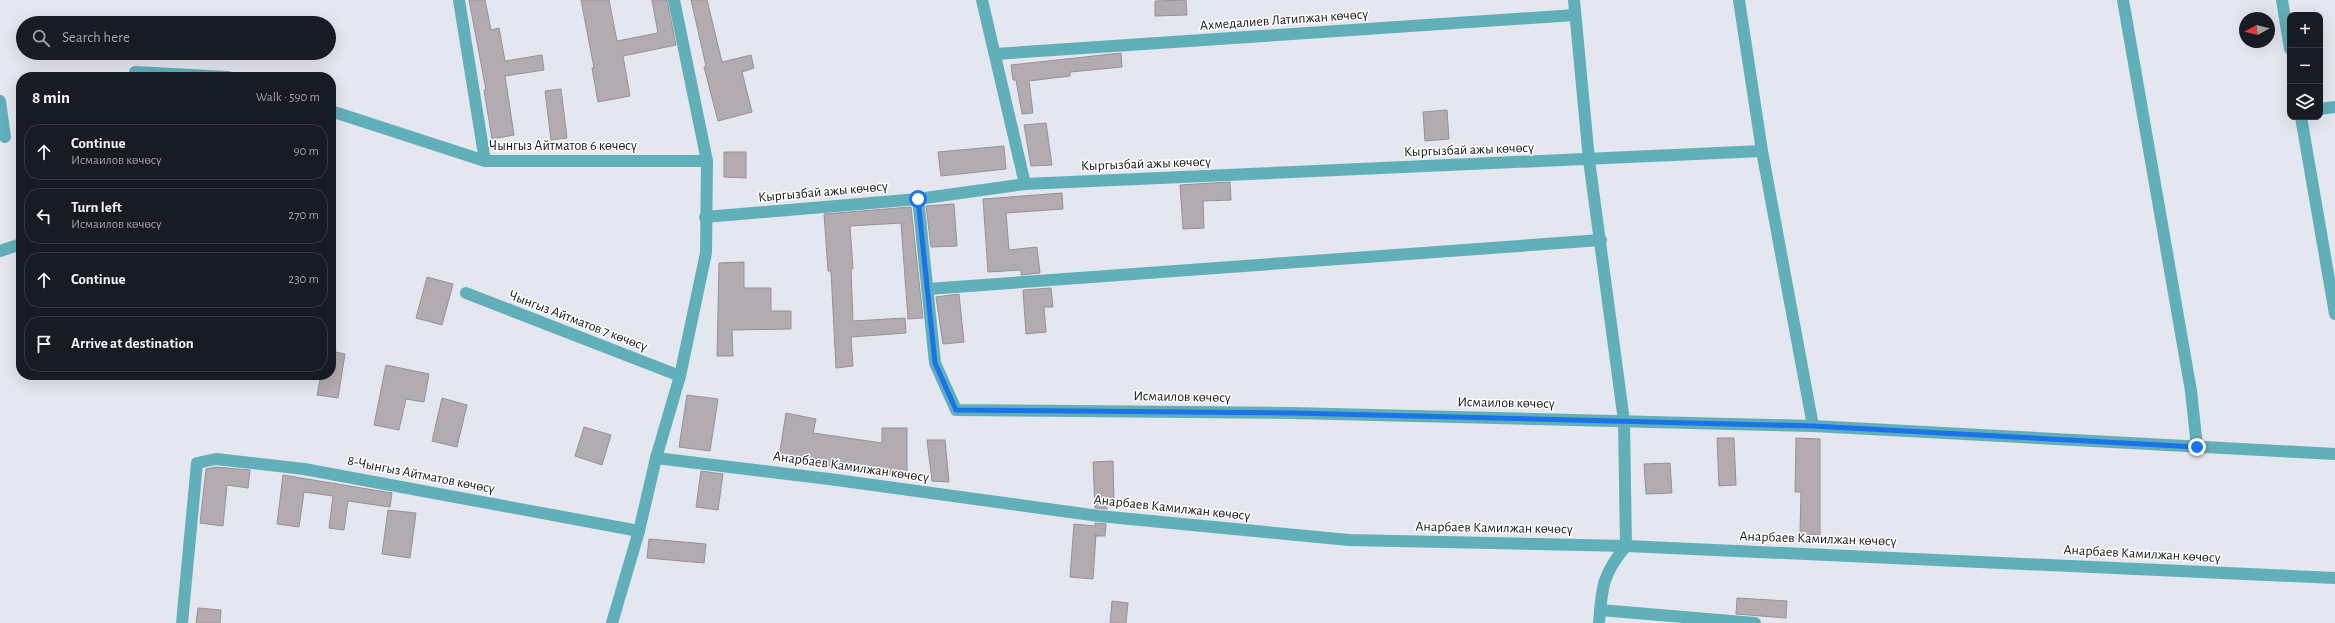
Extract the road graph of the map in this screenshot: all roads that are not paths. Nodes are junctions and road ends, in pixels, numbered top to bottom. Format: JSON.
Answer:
{"nodes":[{"id":1,"x":459,"y":0,"type":"edge"},
{"id":2,"x":674,"y":0,"type":"edge"},
{"id":3,"x":982,"y":0,"type":"edge"},
{"id":4,"x":1574,"y":0,"type":"edge"},
{"id":5,"x":1739,"y":0,"type":"edge"},
{"id":6,"x":2123,"y":0,"type":"edge"},
{"id":7,"x":2282,"y":0,"type":"edge"},
{"id":8,"x":1575,"y":15,"type":"junction"},
{"id":9,"x":2290,"y":48,"type":"edge"},
{"id":10,"x":995,"y":54,"type":"junction"},
{"id":11,"x":0,"y":101,"type":"edge"},
{"id":12,"x":2335,"y":107,"type":"edge"},
{"id":13,"x":2323,"y":109,"type":"edge"},
{"id":14,"x":336,"y":113,"type":"edge"},
{"id":15,"x":2303,"y":120,"type":"edge"},
{"id":16,"x":5,"y":138,"type":"dead end"},
{"id":17,"x":1762,"y":151,"type":"junction"},
{"id":18,"x":1589,"y":160,"type":"junction"},
{"id":19,"x":485,"y":161,"type":"junction"},
{"id":20,"x":707,"y":161,"type":"junction"},
{"id":21,"x":1025,"y":184,"type":"junction"},
{"id":22,"x":918,"y":199,"type":"junction"},
{"id":23,"x":705,"y":217,"type":"junction"},
{"id":24,"x":1601,"y":240,"type":"junction"},
{"id":25,"x":16,"y":246,"type":"edge"},
{"id":26,"x":0,"y":251,"type":"edge"},
{"id":27,"x":928,"y":290,"type":"junction"},
{"id":28,"x":466,"y":293,"type":"dead end"},
{"id":29,"x":2335,"y":314,"type":"edge"},
{"id":30,"x":680,"y":376,"type":"junction"},
{"id":31,"x":1624,"y":420,"type":"junction"},
{"id":32,"x":1813,"y":426,"type":"junction"},
{"id":33,"x":2197,"y":447,"type":"junction"},
{"id":34,"x":2335,"y":454,"type":"edge"},
{"id":35,"x":656,"y":458,"type":"junction"},
{"id":36,"x":639,"y":531,"type":"junction"},
{"id":37,"x":1626,"y":546,"type":"junction"},
{"id":38,"x":2335,"y":578,"type":"edge"},
{"id":39,"x":1600,"y":610,"type":"junction"},
{"id":40,"x":182,"y":623,"type":"edge"},
{"id":41,"x":612,"y":623,"type":"edge"},
{"id":42,"x":1599,"y":623,"type":"edge"},
{"id":43,"x":1755,"y":623,"type":"edge"}],
"edges":[{"from":1,"to":19,"type":"street"},
{"from":2,"to":20,"type":"street"},
{"from":3,"to":10,"type":"street"},
{"from":4,"to":8,"type":"street"},
{"from":5,"to":17,"type":"street"},
{"from":6,"to":33,"type":"street"},
{"from":7,"to":9,"type":"street"},
{"from":8,"to":10,"type":"street","name":"Ахмедалиев Латипжан көчөсү"},
{"from":8,"to":18,"type":"street"},
{"from":10,"to":21,"type":"street"},
{"from":11,"to":16,"type":"street"},
{"from":12,"to":13,"type":"street"},
{"from":14,"to":19,"type":"street","name":"Чынгыз Айтматов 6 көчөсү"},
{"from":15,"to":29,"type":"street"},
{"from":17,"to":18,"type":"street","name":"Кыргызбай ажы көчөсү"},
{"from":17,"to":32,"type":"street"},
{"from":18,"to":21,"type":"street","name":"Кыргызбай ажы көчөсү"},
{"from":18,"to":24,"type":"street"},
{"from":19,"to":20,"type":"street","name":"Чынгыз Айтматов 6 көчөсү"},
{"from":20,"to":23,"type":"street"},
{"from":21,"to":22,"type":"street","name":"Кыргызбай ажы көчөсү"},
{"from":22,"to":23,"type":"street","name":"Кыргызбай ажы көчөсү"},
{"from":22,"to":27,"type":"street","name":"Исмаилов көчөсү"},
{"from":23,"to":30,"type":"street"},
{"from":24,"to":27,"type":"street"},
{"from":24,"to":31,"type":"street"},
{"from":25,"to":26,"type":"street"},
{"from":27,"to":31,"type":"street","name":"Исмаилов көчөсү"},
{"from":28,"to":30,"type":"street","name":"Чынгыз Айтматов 7 көчөсү"},
{"from":30,"to":35,"type":"street"},
{"from":31,"to":32,"type":"street"},
{"from":31,"to":37,"type":"street"},
{"from":32,"to":33,"type":"street"},
{"from":33,"to":34,"type":"street"},
{"from":35,"to":36,"type":"street"},
{"from":35,"to":37,"type":"street","name":"Анарбаев Камилжан көчөсү"},
{"from":36,"to":40,"type":"street","name":"8-Чынгыз Айтматов көчөсү"},
{"from":36,"to":41,"type":"street"},
{"from":37,"to":38,"type":"street","name":"Анарбаев Камилжан көчөсү"},
{"from":37,"to":39,"type":"street"},
{"from":39,"to":42,"type":"street"},
{"from":39,"to":43,"type":"street"}]}
